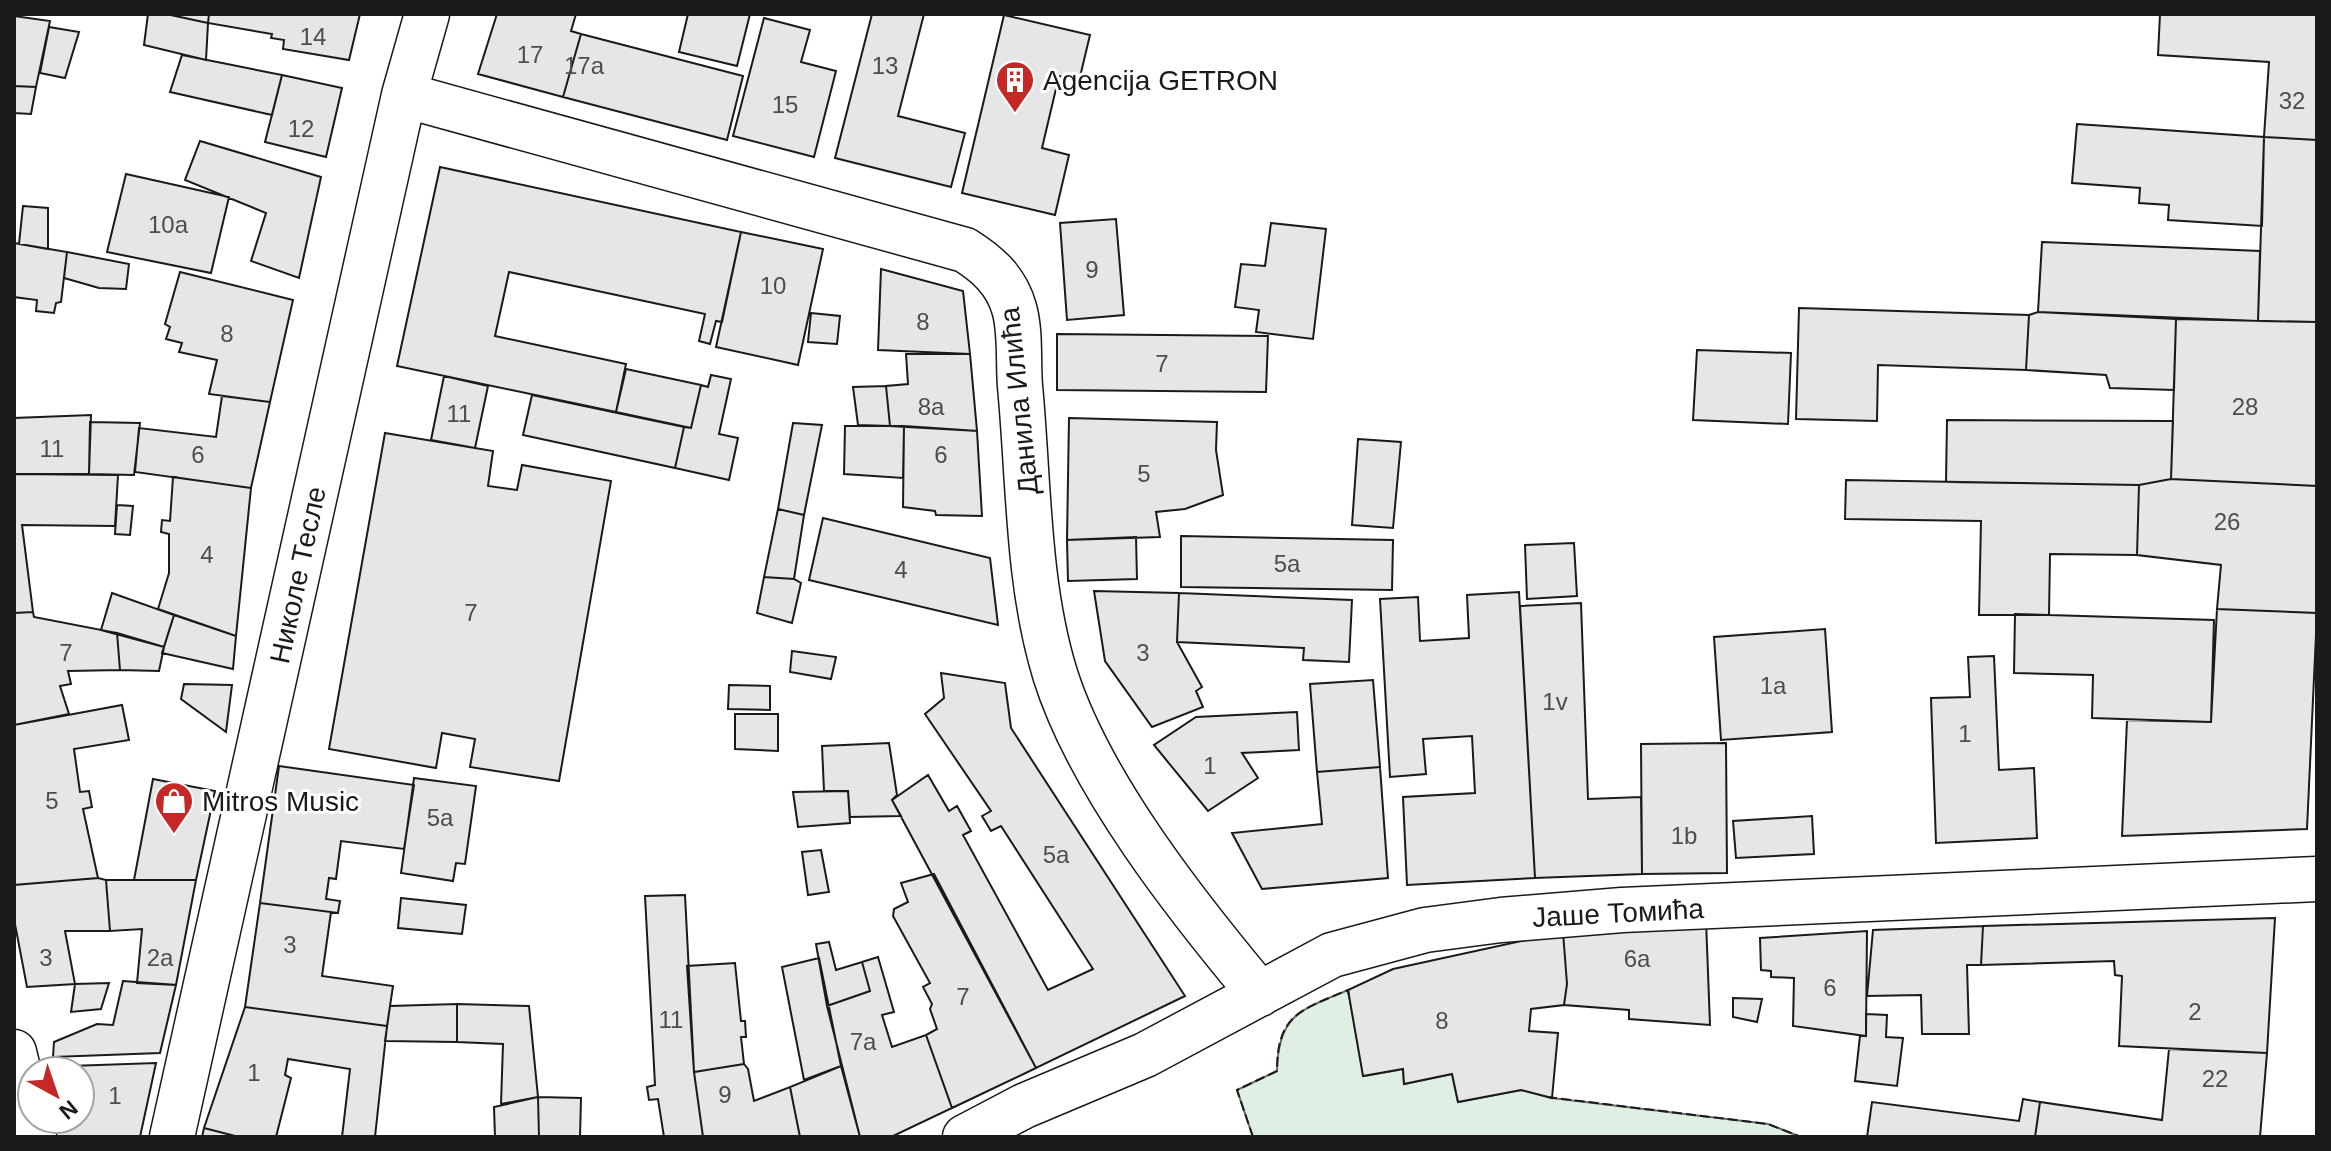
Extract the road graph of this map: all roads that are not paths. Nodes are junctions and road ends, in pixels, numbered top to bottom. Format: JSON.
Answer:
{"nodes":[{"id":1,"x":427,"y":14,"type":"edge"},
{"id":2,"x":404,"y":95,"type":"junction"},
{"id":3,"x":2317,"y":879,"type":"edge"},
{"id":4,"x":1260,"y":994,"type":"junction"},
{"id":5,"x":14,"y":1052,"type":"edge"},
{"id":6,"x":34,"y":1137,"type":"edge"},
{"id":7,"x":172,"y":1137,"type":"edge"},
{"id":8,"x":965,"y":1137,"type":"edge"}],
"edges":[{"from":1,"to":2,"type":"street","name":"Николе Тесле"},
{"from":2,"to":4,"type":"street","name":"Данила Илића"},
{"from":2,"to":7,"type":"street","name":"Николе Тесле"},
{"from":3,"to":4,"type":"street","name":"Јаше Томића"},
{"from":4,"to":8,"type":"street","name":"Јаше Томића"},
{"from":5,"to":6,"type":"street"}]}
